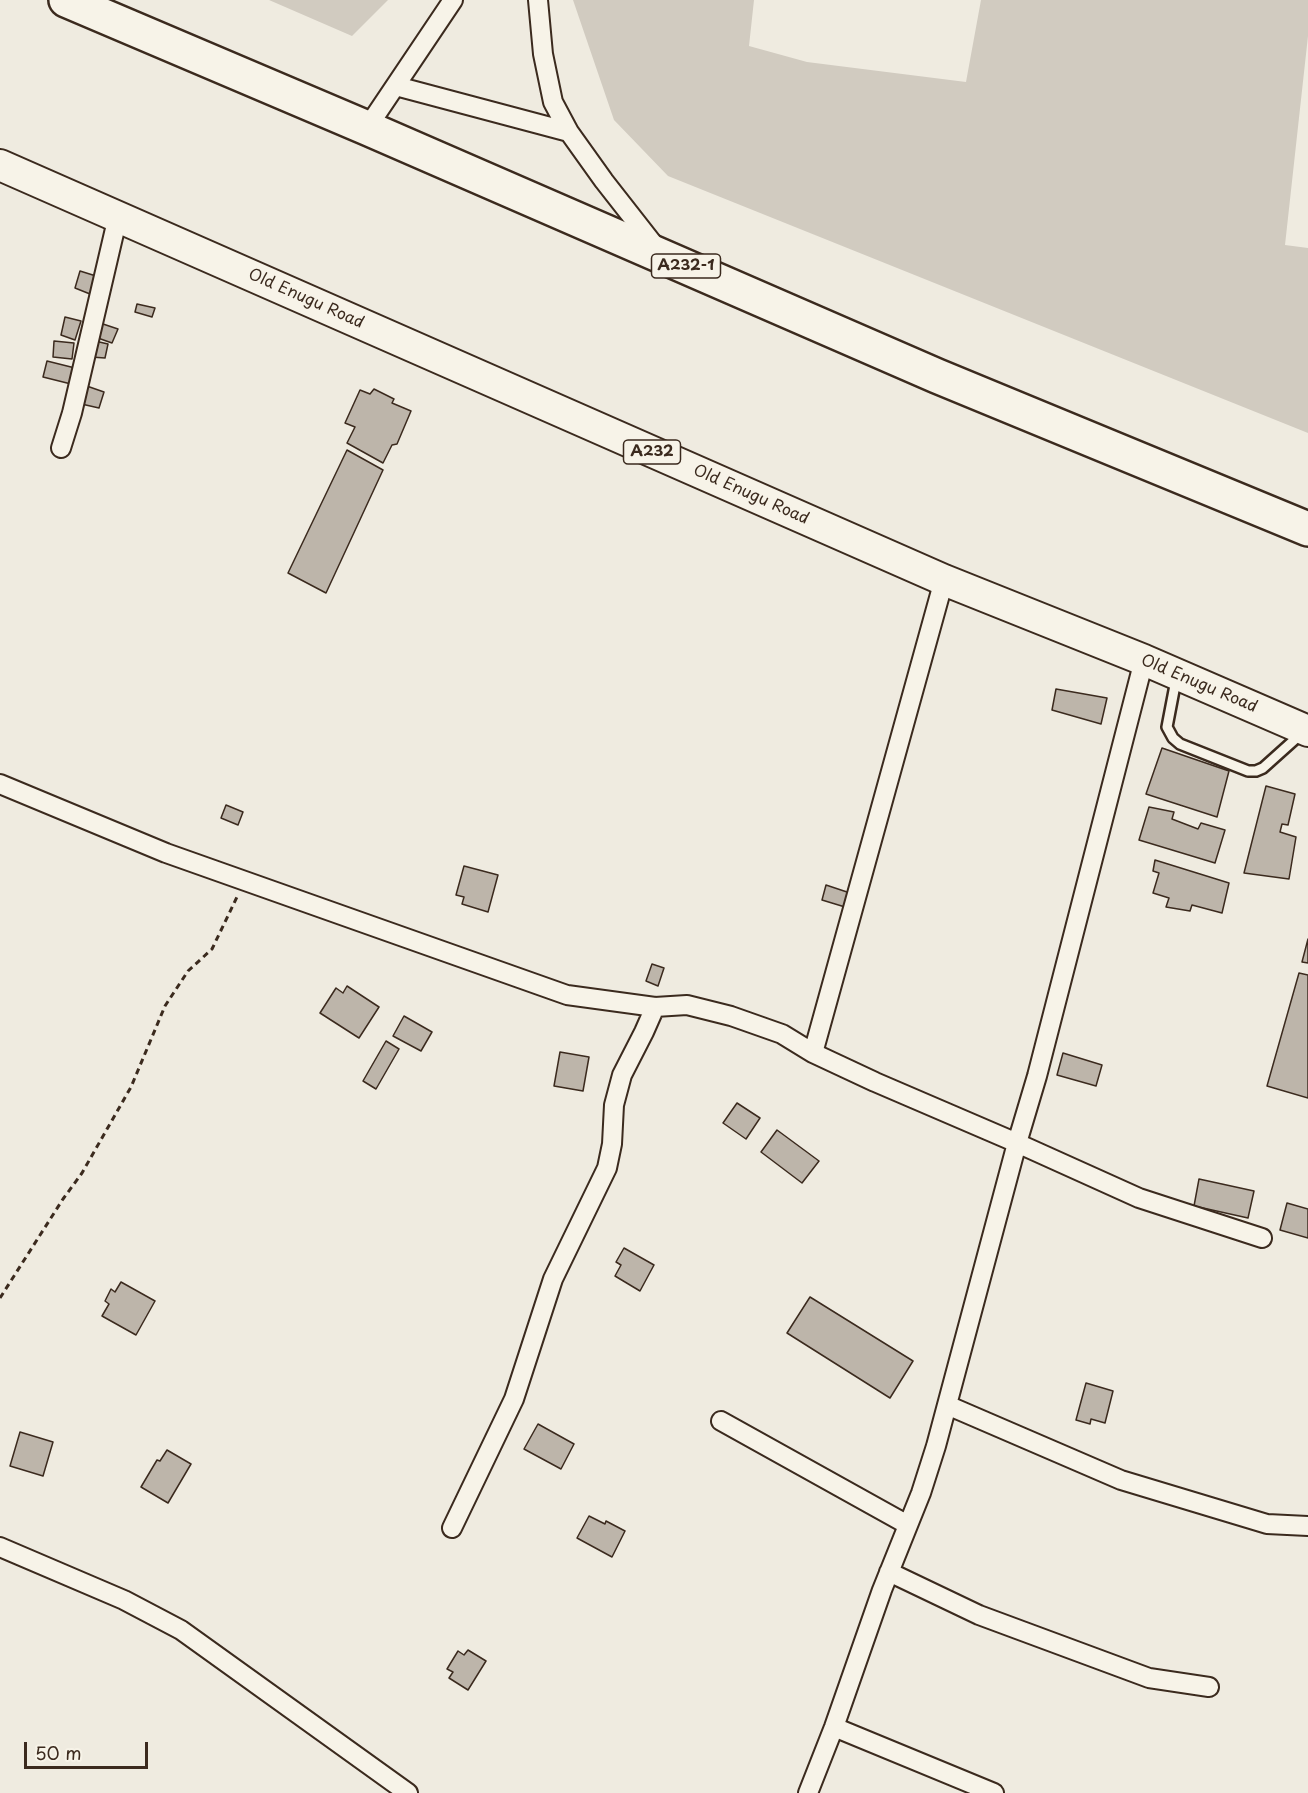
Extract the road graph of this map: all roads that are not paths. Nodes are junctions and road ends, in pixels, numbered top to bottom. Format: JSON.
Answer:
{"nodes":[{"id":1,"x":66,"y":0,"type":"edge"},
{"id":2,"x":453,"y":0,"type":"edge"},
{"id":3,"x":538,"y":0,"type":"edge"},
{"id":4,"x":396,"y":86,"type":"junction"},
{"id":5,"x":367,"y":128,"type":"junction"},
{"id":6,"x":569,"y":132,"type":"junction"},
{"id":7,"x":0,"y":165,"type":"edge"},
{"id":8,"x":118,"y":216,"type":"junction"},
{"id":9,"x":663,"y":256,"type":"junction"},
{"id":10,"x":61,"y":448,"type":"dead end"},
{"id":11,"x":1308,"y":528,"type":"edge"},
{"id":12,"x":944,"y":580,"type":"junction"},
{"id":13,"x":1144,"y":660,"type":"junction"},
{"id":14,"x":1177,"y":674,"type":"junction"},
{"id":15,"x":1307,"y":730,"type":"edge"},
{"id":16,"x":0,"y":784,"type":"edge"},
{"id":17,"x":655,"y":1007,"type":"junction"},
{"id":18,"x":813,"y":1053,"type":"junction"},
{"id":19,"x":1017,"y":1143,"type":"junction"},
{"id":20,"x":1262,"y":1238,"type":"dead end"},
{"id":21,"x":947,"y":1405,"type":"junction"},
{"id":22,"x":721,"y":1421,"type":"dead end"},
{"id":23,"x":908,"y":1525,"type":"junction"},
{"id":24,"x":1308,"y":1526,"type":"edge"},
{"id":25,"x":452,"y":1528,"type":"dead end"},
{"id":26,"x":0,"y":1548,"type":"edge"},
{"id":27,"x":889,"y":1572,"type":"junction"},
{"id":28,"x":1209,"y":1687,"type":"dead end"},
{"id":29,"x":834,"y":1727,"type":"junction"},
{"id":30,"x":408,"y":1793,"type":"edge"},
{"id":31,"x":808,"y":1793,"type":"edge"},
{"id":32,"x":994,"y":1793,"type":"edge"}],
"edges":[{"from":1,"to":5,"type":"highway","number":"A232-1"},
{"from":2,"to":4,"type":"street"},
{"from":3,"to":6,"type":"street"},
{"from":4,"to":5,"type":"street"},
{"from":4,"to":6,"type":"street"},
{"from":5,"to":9,"type":"highway","number":"A232-1"},
{"from":6,"to":9,"type":"street"},
{"from":7,"to":8,"type":"main road","name":"Old Enugu Road","number":"A232"},
{"from":8,"to":10,"type":"street"},
{"from":8,"to":12,"type":"main road","name":"Old Enugu Road","number":"A232"},
{"from":9,"to":11,"type":"highway","number":"A232-1"},
{"from":12,"to":13,"type":"main road","name":"Old Enugu Road","number":"A232"},
{"from":12,"to":18,"type":"street"},
{"from":13,"to":14,"type":"main road","name":"Old Enugu Road","number":"A232"},
{"from":13,"to":19,"type":"street"},
{"from":14,"to":15,"type":"main road","name":"Old Enugu Road","number":"A232"},
{"from":14,"to":15,"type":"lane"},
{"from":16,"to":17,"type":"street"},
{"from":17,"to":18,"type":"street"},
{"from":17,"to":25,"type":"street"},
{"from":18,"to":19,"type":"street"},
{"from":19,"to":20,"type":"street"},
{"from":19,"to":21,"type":"street"},
{"from":21,"to":23,"type":"street"},
{"from":21,"to":24,"type":"street"},
{"from":22,"to":23,"type":"street"},
{"from":23,"to":27,"type":"street"},
{"from":26,"to":30,"type":"street"},
{"from":27,"to":28,"type":"street"},
{"from":27,"to":29,"type":"street"},
{"from":29,"to":31,"type":"street"},
{"from":29,"to":32,"type":"street"}]}
